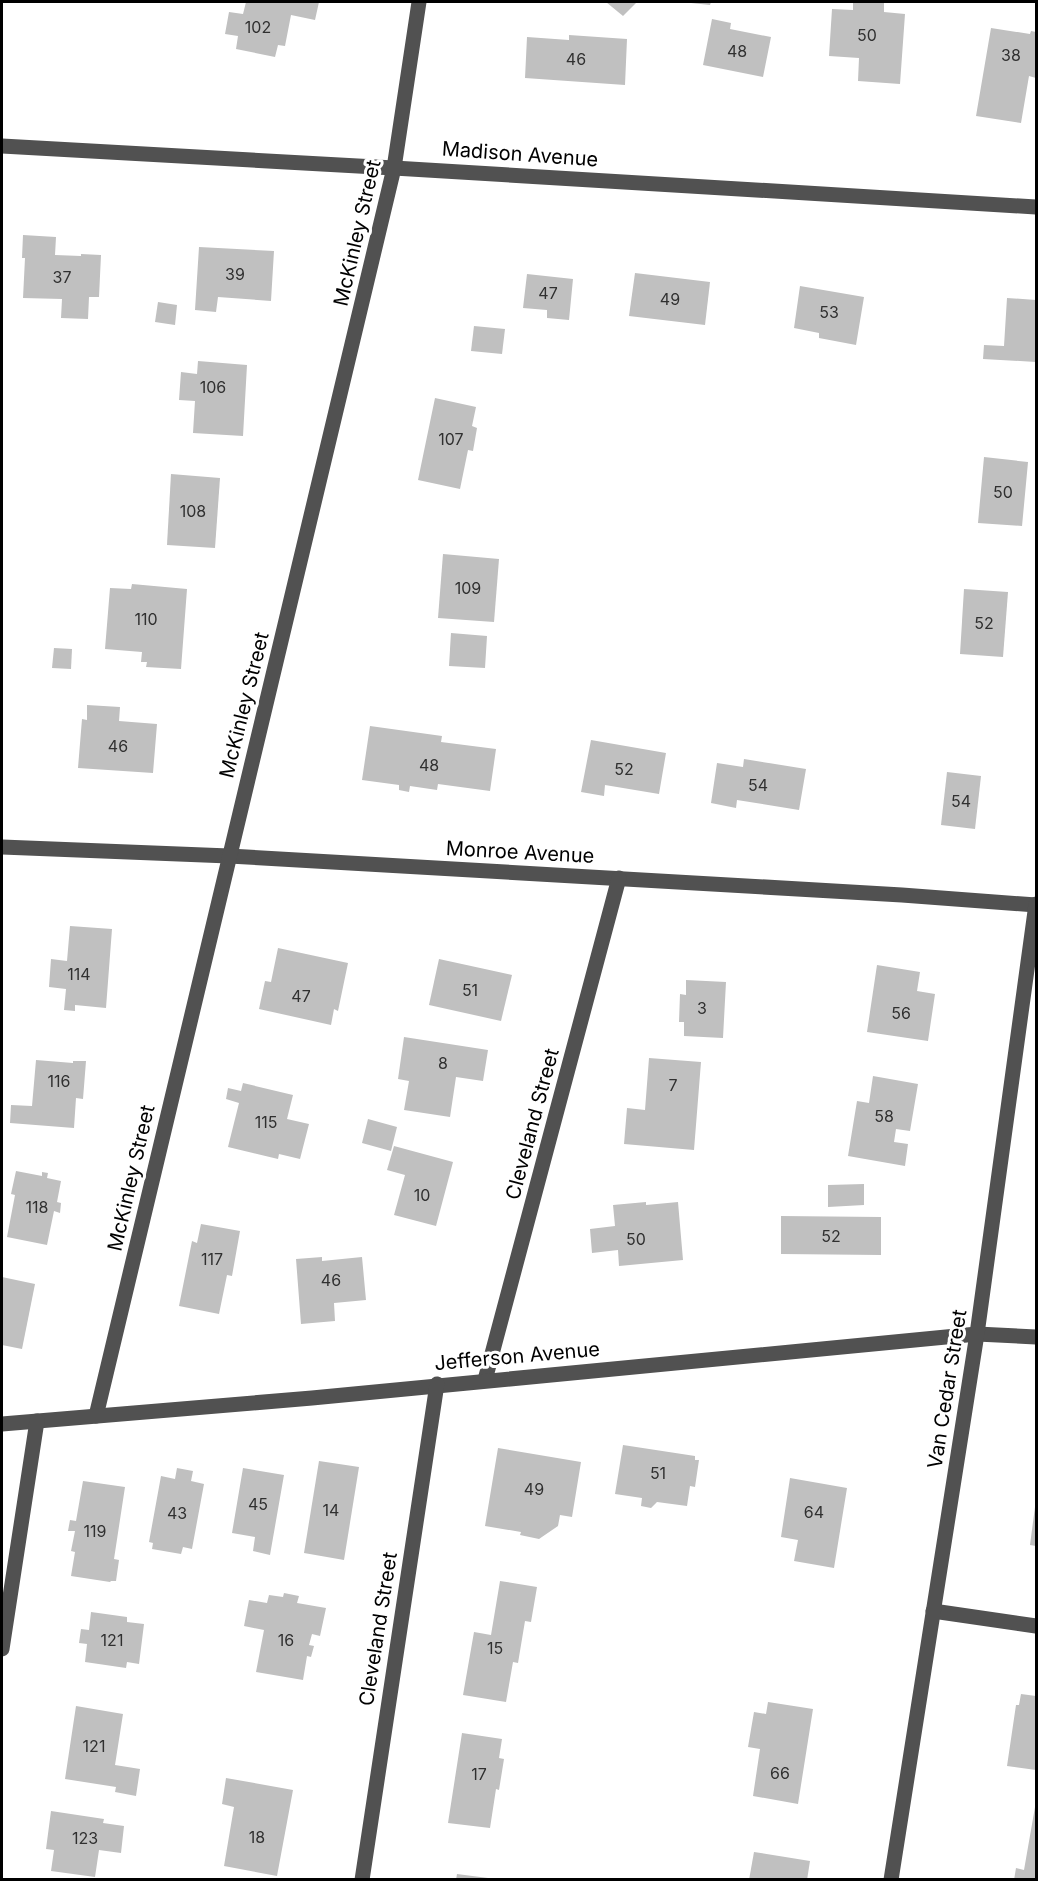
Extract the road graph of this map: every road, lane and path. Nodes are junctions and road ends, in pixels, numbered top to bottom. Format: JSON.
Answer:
{"nodes":[{"id":1,"x":419,"y":2,"type":"edge"},
{"id":2,"x":2,"y":146,"type":"edge"},
{"id":3,"x":394,"y":168,"type":"junction"},
{"id":4,"x":1036,"y":207,"type":"edge"},
{"id":5,"x":2,"y":847,"type":"edge"},
{"id":6,"x":229,"y":856,"type":"junction"},
{"id":7,"x":619,"y":878,"type":"junction"},
{"id":8,"x":1036,"y":905,"type":"edge"},
{"id":9,"x":977,"y":1334,"type":"junction"},
{"id":10,"x":1036,"y":1337,"type":"edge"},
{"id":11,"x":485,"y":1380,"type":"junction"},
{"id":12,"x":436,"y":1384,"type":"junction"},
{"id":13,"x":96,"y":1416,"type":"junction"},
{"id":14,"x":37,"y":1421,"type":"junction"},
{"id":15,"x":2,"y":1424,"type":"edge"},
{"id":16,"x":933,"y":1611,"type":"junction"},
{"id":17,"x":1036,"y":1626,"type":"edge"},
{"id":18,"x":2,"y":1649,"type":"edge"},
{"id":19,"x":362,"y":1880,"type":"edge"},
{"id":20,"x":891,"y":1880,"type":"edge"}],
"edges":[{"from":1,"to":3,"type":"street","name":"McKinley Street"},
{"from":2,"to":3,"type":"street","name":"Madison Avenue"},
{"from":3,"to":4,"type":"street","name":"Madison Avenue"},
{"from":3,"to":6,"type":"street","name":"McKinley Street"},
{"from":5,"to":6,"type":"street","name":"Monroe Avenue"},
{"from":6,"to":7,"type":"street","name":"Monroe Avenue"},
{"from":6,"to":13,"type":"street","name":"McKinley Street"},
{"from":7,"to":8,"type":"street","name":"Monroe Avenue"},
{"from":7,"to":11,"type":"street","name":"Cleveland Street"},
{"from":8,"to":9,"type":"street","name":"Van Cedar Street"},
{"from":9,"to":10,"type":"street","name":"Jefferson Avenue"},
{"from":9,"to":11,"type":"street","name":"Jefferson Avenue"},
{"from":9,"to":16,"type":"street","name":"Van Cedar Street"},
{"from":11,"to":12,"type":"street","name":"Jefferson Avenue"},
{"from":12,"to":13,"type":"street","name":"Jefferson Avenue"},
{"from":12,"to":19,"type":"street","name":"Cleveland Street"},
{"from":13,"to":14,"type":"street","name":"Jefferson Avenue"},
{"from":14,"to":15,"type":"street","name":"Jefferson Avenue"},
{"from":14,"to":18,"type":"street"},
{"from":16,"to":17,"type":"street"},
{"from":16,"to":20,"type":"street","name":"Van Cedar Street"}]}
